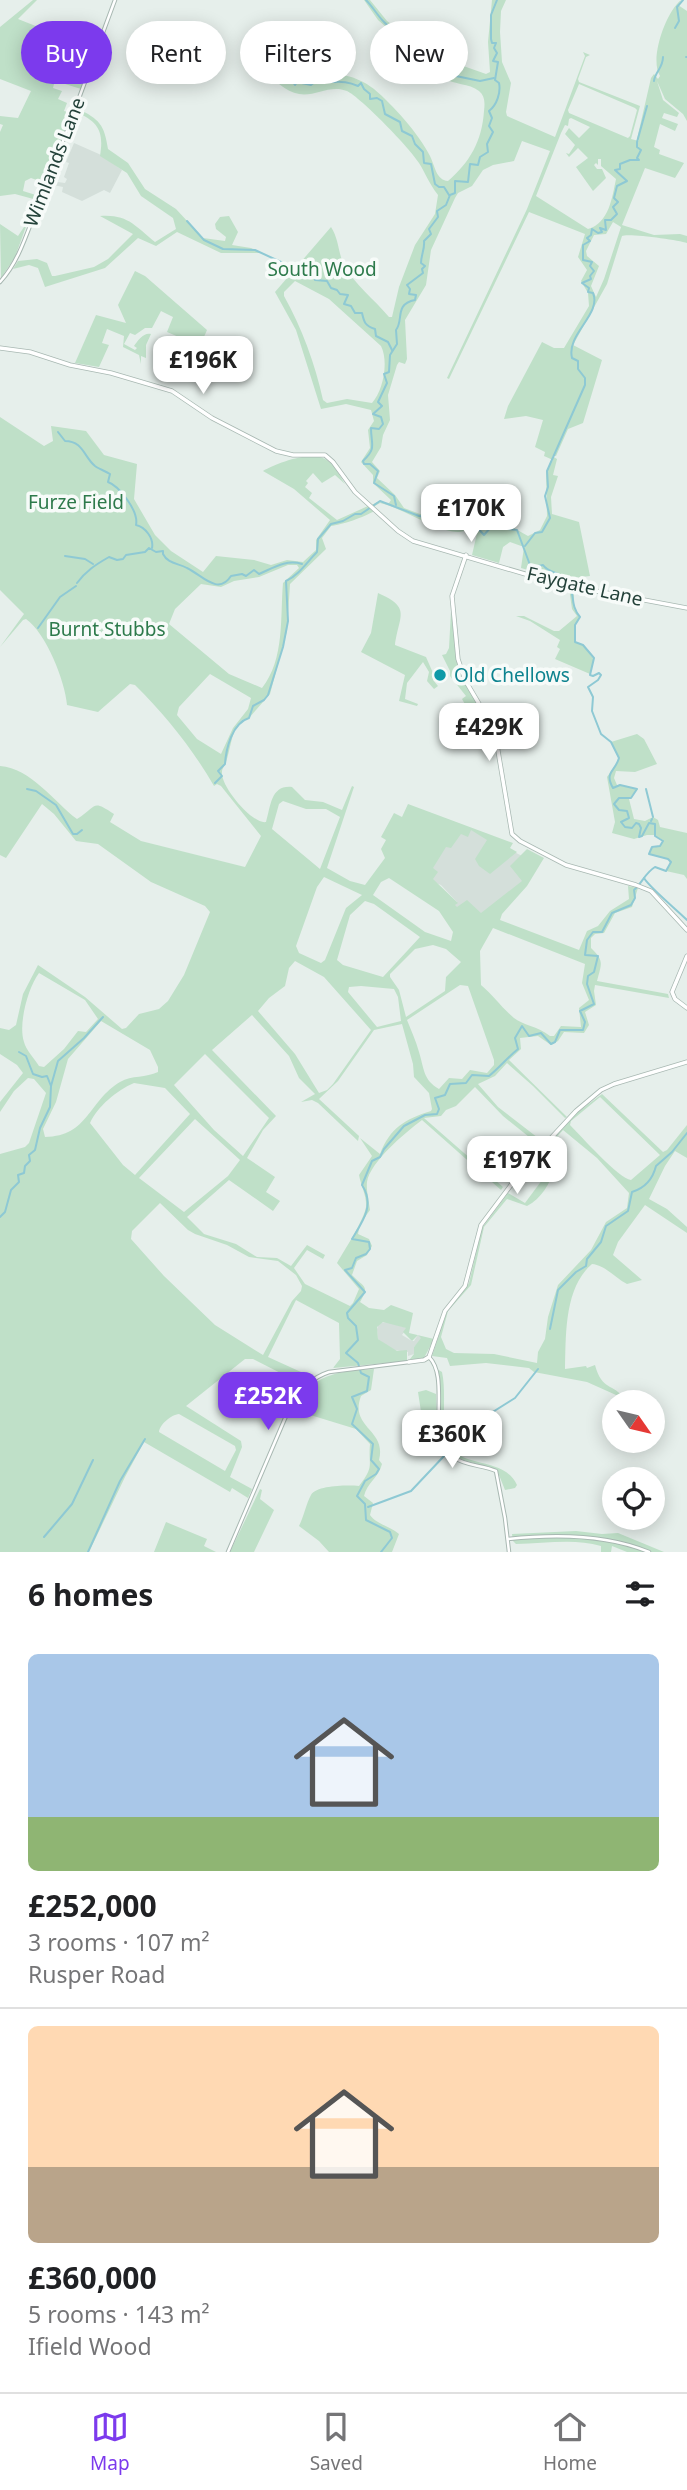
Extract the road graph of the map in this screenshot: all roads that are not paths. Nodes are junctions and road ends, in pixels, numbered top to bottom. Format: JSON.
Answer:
{"nodes":[{"id":1,"x":115,"y":0,"type":"edge"},
{"id":2,"x":0,"y":282,"type":"edge"},
{"id":3,"x":0,"y":348,"type":"edge"},
{"id":4,"x":466,"y":555,"type":"junction"},
{"id":5,"x":687,"y":608,"type":"edge"},
{"id":6,"x":687,"y":930,"type":"edge"},
{"id":7,"x":687,"y":956,"type":"edge"},
{"id":8,"x":687,"y":1008,"type":"edge"},
{"id":9,"x":687,"y":1062,"type":"edge"},
{"id":10,"x":429,"y":1357,"type":"junction"},
{"id":11,"x":410,"y":1362,"type":"joint"},
{"id":12,"x":508,"y":1539,"type":"junction"},
{"id":13,"x":228,"y":1552,"type":"edge"},
{"id":14,"x":509,"y":1552,"type":"edge"},
{"id":15,"x":649,"y":1552,"type":"edge"}],
"edges":[{"from":1,"to":2,"type":"street","name":"Wimlands Lane"},
{"from":3,"to":4,"type":"street","name":"Faygate Lane"},
{"from":4,"to":5,"type":"street","name":"Faygate Lane"},
{"from":4,"to":6,"type":"street"},
{"from":7,"to":8,"type":"street"},
{"from":9,"to":10,"type":"street"},
{"from":10,"to":11,"type":"street"},
{"from":10,"to":12,"type":"street"},
{"from":11,"to":13,"type":"street"},
{"from":12,"to":14,"type":"street"},
{"from":12,"to":15,"type":"street"}]}
